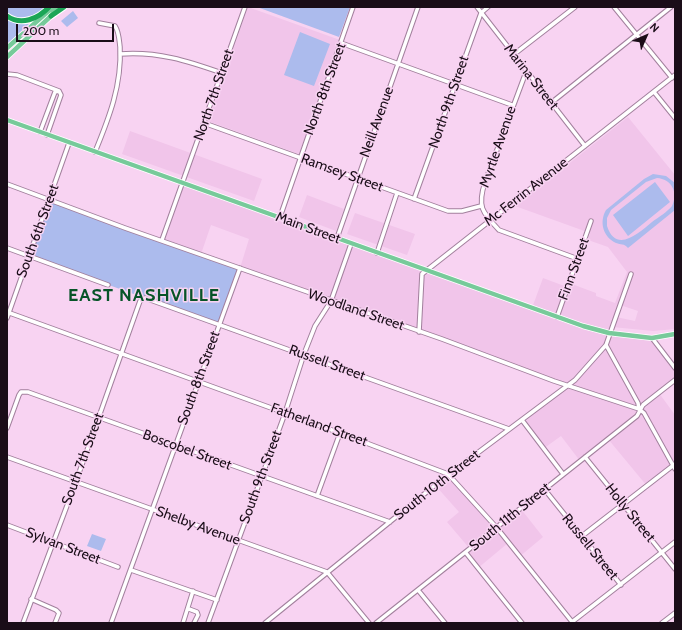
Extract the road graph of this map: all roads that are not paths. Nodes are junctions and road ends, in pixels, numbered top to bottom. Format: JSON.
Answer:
{"nodes":[{"id":1,"x":49,"y":7,"type":"edge"},
{"id":2,"x":53,"y":7,"type":"edge"},
{"id":3,"x":58,"y":7,"type":"edge"},
{"id":4,"x":64,"y":7,"type":"edge"},
{"id":5,"x":245,"y":7,"type":"edge"},
{"id":6,"x":353,"y":7,"type":"edge"},
{"id":7,"x":418,"y":7,"type":"edge"},
{"id":8,"x":477,"y":7,"type":"edge"},
{"id":9,"x":488,"y":7,"type":"edge"},
{"id":10,"x":574,"y":7,"type":"edge"},
{"id":11,"x":614,"y":7,"type":"edge"},
{"id":12,"x":671,"y":7,"type":"edge"},
{"id":13,"x":481,"y":13,"type":"junction"},
{"id":14,"x":7,"y":16,"type":"edge"},
{"id":15,"x":51,"y":16,"type":"junction"},
{"id":16,"x":99,"y":23,"type":"dead end"},
{"id":17,"x":32,"y":30,"type":"junction"},
{"id":18,"x":636,"y":34,"type":"junction"},
{"id":19,"x":341,"y":44,"type":"junction"},
{"id":20,"x":7,"y":48,"type":"edge"},
{"id":21,"x":120,"y":54,"type":"junction"},
{"id":22,"x":513,"y":55,"type":"junction"},
{"id":23,"x":7,"y":57,"type":"edge"},
{"id":24,"x":398,"y":64,"type":"junction"},
{"id":25,"x":526,"y":72,"type":"junction"},
{"id":26,"x":222,"y":73,"type":"junction"},
{"id":27,"x":9,"y":74,"type":"edge"},
{"id":28,"x":673,"y":77,"type":"edge"},
{"id":29,"x":455,"y":84,"type":"junction"},
{"id":30,"x":59,"y":91,"type":"junction"},
{"id":31,"x":654,"y":92,"type":"junction"},
{"id":32,"x":551,"y":103,"type":"junction"},
{"id":33,"x":50,"y":104,"type":"junction"},
{"id":34,"x":512,"y":105,"type":"junction"},
{"id":35,"x":57,"y":107,"type":"junction"},
{"id":36,"x":675,"y":118,"type":"edge"},
{"id":37,"x":7,"y":120,"type":"edge"},
{"id":38,"x":204,"y":124,"type":"junction"},
{"id":39,"x":40,"y":132,"type":"junction"},
{"id":40,"x":47,"y":134,"type":"junction"},
{"id":41,"x":69,"y":143,"type":"junction"},
{"id":42,"x":585,"y":146,"type":"junction"},
{"id":43,"x":96,"y":152,"type":"junction"},
{"id":44,"x":300,"y":157,"type":"junction"},
{"id":45,"x":357,"y":179,"type":"junction"},
{"id":46,"x":182,"y":183,"type":"junction"},
{"id":47,"x":7,"y":184,"type":"edge"},
{"id":48,"x":397,"y":193,"type":"junction"},
{"id":49,"x":414,"y":199,"type":"junction"},
{"id":50,"x":50,"y":200,"type":"junction"},
{"id":51,"x":481,"y":206,"type":"junction"},
{"id":52,"x":280,"y":217,"type":"junction"},
{"id":53,"x":490,"y":221,"type":"junction"},
{"id":54,"x":591,"y":221,"type":"dead end"},
{"id":55,"x":337,"y":238,"type":"junction"},
{"id":56,"x":162,"y":240,"type":"junction"},
{"id":57,"x":351,"y":244,"type":"junction"},
{"id":58,"x":7,"y":248,"type":"edge"},
{"id":59,"x":376,"y":253,"type":"junction"},
{"id":60,"x":29,"y":256,"type":"junction"},
{"id":61,"x":578,"y":259,"type":"junction"},
{"id":62,"x":240,"y":268,"type":"junction"},
{"id":63,"x":427,"y":270,"type":"junction"},
{"id":64,"x":631,"y":274,"type":"dead end"},
{"id":65,"x":108,"y":285,"type":"dead end"},
{"id":66,"x":145,"y":298,"type":"joint"},
{"id":67,"x":331,"y":301,"type":"junction"},
{"id":68,"x":8,"y":313,"type":"edge"},
{"id":69,"x":557,"y":317,"type":"junction"},
{"id":70,"x":7,"y":318,"type":"edge"},
{"id":71,"x":218,"y":325,"type":"junction"},
{"id":72,"x":419,"y":332,"type":"junction"},
{"id":73,"x":609,"y":333,"type":"junction"},
{"id":74,"x":675,"y":334,"type":"edge"},
{"id":75,"x":652,"y":338,"type":"junction"},
{"id":76,"x":606,"y":345,"type":"junction"},
{"id":77,"x":121,"y":354,"type":"junction"},
{"id":78,"x":304,"y":354,"type":"junction"},
{"id":79,"x":675,"y":368,"type":"edge"},
{"id":80,"x":675,"y":380,"type":"edge"},
{"id":81,"x":198,"y":382,"type":"junction"},
{"id":82,"x":569,"y":385,"type":"junction"},
{"id":83,"x":640,"y":409,"type":"junction"},
{"id":84,"x":284,"y":412,"type":"junction"},
{"id":85,"x":98,"y":418,"type":"junction"},
{"id":86,"x":522,"y":420,"type":"junction"},
{"id":87,"x":7,"y":428,"type":"edge"},
{"id":88,"x":509,"y":429,"type":"junction"},
{"id":89,"x":340,"y":432,"type":"junction"},
{"id":90,"x":175,"y":446,"type":"junction"},
{"id":91,"x":7,"y":457,"type":"edge"},
{"id":92,"x":585,"y":457,"type":"junction"},
{"id":93,"x":674,"y":466,"type":"edge"},
{"id":94,"x":448,"y":474,"type":"junction"},
{"id":95,"x":563,"y":474,"type":"junction"},
{"id":96,"x":261,"y":476,"type":"junction"},
{"id":97,"x":76,"y":482,"type":"junction"},
{"id":98,"x":544,"y":490,"type":"junction"},
{"id":99,"x":317,"y":496,"type":"junction"},
{"id":100,"x":624,"y":504,"type":"junction"},
{"id":101,"x":152,"y":509,"type":"junction"},
{"id":102,"x":390,"y":522,"type":"junction"},
{"id":103,"x":7,"y":525,"type":"edge"},
{"id":104,"x":497,"y":528,"type":"junction"},
{"id":105,"x":582,"y":536,"type":"junction"},
{"id":106,"x":238,"y":540,"type":"junction"},
{"id":107,"x":52,"y":541,"type":"junction"},
{"id":108,"x":675,"y":542,"type":"edge"},
{"id":109,"x":466,"y":552,"type":"junction"},
{"id":110,"x":662,"y":552,"type":"junction"},
{"id":111,"x":118,"y":567,"type":"dead end"},
{"id":112,"x":675,"y":569,"type":"edge"},
{"id":113,"x":131,"y":570,"type":"junction"},
{"id":114,"x":327,"y":572,"type":"junction"},
{"id":115,"x":621,"y":585,"type":"junction"},
{"id":116,"x":418,"y":590,"type":"junction"},
{"id":117,"x":193,"y":592,"type":"junction"},
{"id":118,"x":31,"y":599,"type":"junction"},
{"id":119,"x":217,"y":600,"type":"junction"},
{"id":120,"x":189,"y":610,"type":"junction"},
{"id":121,"x":675,"y":613,"type":"edge"},
{"id":122,"x":23,"y":623,"type":"edge"},
{"id":123,"x":55,"y":623,"type":"edge"},
{"id":124,"x":111,"y":623,"type":"edge"},
{"id":125,"x":184,"y":623,"type":"edge"},
{"id":126,"x":194,"y":623,"type":"edge"},
{"id":127,"x":208,"y":623,"type":"edge"},
{"id":128,"x":265,"y":623,"type":"edge"},
{"id":129,"x":368,"y":623,"type":"edge"},
{"id":130,"x":376,"y":623,"type":"edge"},
{"id":131,"x":444,"y":623,"type":"edge"},
{"id":132,"x":522,"y":623,"type":"edge"},
{"id":133,"x":573,"y":623,"type":"edge"},
{"id":134,"x":662,"y":623,"type":"edge"}],
"edges":[{"from":1,"to":14,"type":"highway"},
{"from":2,"to":17,"type":"main road"},
{"from":3,"to":15,"type":"main road"},
{"from":4,"to":15,"type":"highway"},
{"from":5,"to":26,"type":"street","name":"North 7th Street"},
{"from":6,"to":19,"type":"street","name":"North 8th Street"},
{"from":7,"to":24,"type":"street","name":"Neill Avenue"},
{"from":8,"to":13,"type":"street","name":"Marina Street"},
{"from":9,"to":13,"type":"street","name":"North 9th Street"},
{"from":10,"to":22,"type":"street"},
{"from":11,"to":18,"type":"street"},
{"from":12,"to":18,"type":"street"},
{"from":13,"to":22,"type":"street","name":"Marina Street"},
{"from":13,"to":29,"type":"street","name":"North 9th Street"},
{"from":15,"to":17,"type":"main road"},
{"from":16,"to":21,"type":"street"},
{"from":17,"to":20,"type":"main road"},
{"from":17,"to":23,"type":"main road"},
{"from":18,"to":28,"type":"street"},
{"from":18,"to":32,"type":"street"},
{"from":19,"to":24,"type":"street"},
{"from":19,"to":44,"type":"street","name":"North 8th Street"},
{"from":21,"to":26,"type":"street"},
{"from":21,"to":43,"type":"street"},
{"from":22,"to":25,"type":"street","name":"Marina Street"},
{"from":24,"to":29,"type":"street"},
{"from":24,"to":45,"type":"street","name":"Neill Avenue"},
{"from":25,"to":32,"type":"street","name":"Marina Street"},
{"from":25,"to":34,"type":"street","name":"Myrtle Avenue"},
{"from":26,"to":38,"type":"street","name":"North 7th Street"},
{"from":27,"to":30,"type":"street"},
{"from":28,"to":31,"type":"street","name":"Mc Ferrin Avenue"},
{"from":29,"to":34,"type":"street"},
{"from":29,"to":49,"type":"street","name":"North 9th Street"},
{"from":30,"to":33,"type":"street"},
{"from":30,"to":35,"type":"street"},
{"from":31,"to":36,"type":"street"},
{"from":31,"to":42,"type":"street","name":"Mc Ferrin Avenue"},
{"from":32,"to":42,"type":"street","name":"Marina Street"},
{"from":33,"to":35,"type":"street"},
{"from":33,"to":39,"type":"street"},
{"from":34,"to":51,"type":"street","name":"Myrtle Avenue"},
{"from":35,"to":40,"type":"street"},
{"from":37,"to":39,"type":"main road","name":"Main Street"},
{"from":38,"to":44,"type":"street","name":"Ramsey Street"},
{"from":38,"to":46,"type":"street","name":"North 7th Street"},
{"from":39,"to":40,"type":"main road","name":"Main Street"},
{"from":40,"to":41,"type":"main road","name":"Main Street"},
{"from":41,"to":43,"type":"main road","name":"Main Street"},
{"from":41,"to":50,"type":"street","name":"South 6th Street"},
{"from":42,"to":53,"type":"street","name":"Mc Ferrin Avenue"},
{"from":43,"to":46,"type":"main road","name":"Main Street"},
{"from":44,"to":45,"type":"street","name":"Ramsey Street"},
{"from":44,"to":52,"type":"street","name":"North 8th Street"},
{"from":45,"to":48,"type":"street","name":"Ramsey Street"},
{"from":45,"to":55,"type":"street","name":"Neill Avenue"},
{"from":46,"to":52,"type":"main road","name":"Main Street"},
{"from":46,"to":56,"type":"street"},
{"from":47,"to":50,"type":"street","name":"Woodland Street"},
{"from":48,"to":49,"type":"street","name":"Ramsey Street"},
{"from":48,"to":59,"type":"street"},
{"from":49,"to":51,"type":"street","name":"Ramsey Street"},
{"from":50,"to":56,"type":"street","name":"Woodland Street"},
{"from":50,"to":60,"type":"street","name":"South 6th Street"},
{"from":51,"to":53,"type":"street","name":"Myrtle Avenue"},
{"from":52,"to":55,"type":"main road","name":"Main Street"},
{"from":53,"to":61,"type":"street"},
{"from":53,"to":63,"type":"street","name":"Mc Ferrin Avenue"},
{"from":54,"to":61,"type":"street","name":"Finn Street"},
{"from":55,"to":57,"type":"main road","name":"Main Street"},
{"from":56,"to":62,"type":"street","name":"Woodland Street"},
{"from":57,"to":59,"type":"main road","name":"Main Street"},
{"from":57,"to":67,"type":"street","name":"South 9th Street"},
{"from":58,"to":60,"type":"street"},
{"from":59,"to":63,"type":"main road","name":"Main Street"},
{"from":60,"to":65,"type":"street"},
{"from":60,"to":68,"type":"street","name":"South 6th Street"},
{"from":61,"to":69,"type":"street","name":"Finn Street"},
{"from":62,"to":67,"type":"street","name":"Woodland Street"},
{"from":62,"to":71,"type":"street","name":"South 8th Street"},
{"from":63,"to":69,"type":"main road","name":"Main Street"},
{"from":63,"to":72,"type":"street"},
{"from":64,"to":73,"type":"street"},
{"from":66,"to":71,"type":"street","name":"Russell Street"},
{"from":66,"to":77,"type":"street","name":"South 7th Street"},
{"from":67,"to":72,"type":"street","name":"Woodland Street"},
{"from":67,"to":78,"type":"street","name":"South 9th Street"},
{"from":68,"to":70,"type":"street","name":"South 6th Street"},
{"from":68,"to":77,"type":"street","name":"Fatherland Street"},
{"from":69,"to":73,"type":"main road","name":"Main Street"},
{"from":71,"to":78,"type":"street","name":"Russell Street"},
{"from":71,"to":81,"type":"street","name":"South 8th Street"},
{"from":72,"to":82,"type":"street","name":"Woodland Street"},
{"from":73,"to":75,"type":"main road","name":"Main Street"},
{"from":73,"to":76,"type":"street"},
{"from":74,"to":75,"type":"main road","name":"Main Street"},
{"from":75,"to":79,"type":"street"},
{"from":76,"to":82,"type":"street","name":"South 10th Street"},
{"from":76,"to":83,"type":"street"},
{"from":77,"to":81,"type":"street","name":"Fatherland Street"},
{"from":77,"to":85,"type":"street","name":"South 7th Street"},
{"from":78,"to":84,"type":"street","name":"South 9th Street"},
{"from":78,"to":88,"type":"street","name":"Russell Street"},
{"from":80,"to":83,"type":"street","name":"South 11th Street"},
{"from":81,"to":84,"type":"street","name":"Fatherland Street"},
{"from":81,"to":90,"type":"street","name":"South 8th Street"},
{"from":82,"to":83,"type":"street","name":"Woodland Street"},
{"from":82,"to":86,"type":"street","name":"South 10th Street"},
{"from":83,"to":92,"type":"street","name":"South 11th Street"},
{"from":83,"to":93,"type":"street"},
{"from":84,"to":89,"type":"street","name":"Fatherland Street"},
{"from":84,"to":96,"type":"street","name":"South 9th Street"},
{"from":85,"to":87,"type":"street","name":"Boscobel Street"},
{"from":85,"to":90,"type":"street","name":"Boscobel Street"},
{"from":85,"to":97,"type":"street","name":"South 7th Street"},
{"from":86,"to":88,"type":"street","name":"South 10th Street"},
{"from":86,"to":95,"type":"street"},
{"from":88,"to":94,"type":"street","name":"South 10th Street"},
{"from":89,"to":94,"type":"street","name":"Fatherland Street"},
{"from":89,"to":99,"type":"street"},
{"from":90,"to":96,"type":"street","name":"Boscobel Street"},
{"from":90,"to":101,"type":"street","name":"South 8th Street"},
{"from":91,"to":97,"type":"street","name":"Shelby Avenue"},
{"from":92,"to":95,"type":"street","name":"South 11th Street"},
{"from":92,"to":100,"type":"street","name":"Holly Street"},
{"from":93,"to":100,"type":"street"},
{"from":94,"to":102,"type":"street","name":"South 10th Street"},
{"from":94,"to":104,"type":"street","name":"Fatherland Street"},
{"from":95,"to":98,"type":"street","name":"South 11th Street"},
{"from":96,"to":99,"type":"street","name":"Boscobel Street"},
{"from":96,"to":106,"type":"street","name":"South 9th Street"},
{"from":97,"to":101,"type":"street","name":"Shelby Avenue"},
{"from":97,"to":107,"type":"street","name":"South 7th Street"},
{"from":98,"to":104,"type":"street","name":"South 11th Street"},
{"from":98,"to":105,"type":"street","name":"Russell Street"},
{"from":99,"to":102,"type":"street","name":"Boscobel Street"},
{"from":100,"to":105,"type":"street"},
{"from":100,"to":110,"type":"street","name":"Holly Street"},
{"from":101,"to":106,"type":"street","name":"Shelby Avenue"},
{"from":101,"to":113,"type":"street","name":"South 8th Street"},
{"from":102,"to":114,"type":"street","name":"South 10th Street"},
{"from":103,"to":107,"type":"street","name":"Sylvan Street"},
{"from":104,"to":109,"type":"street","name":"South 11th Street"},
{"from":104,"to":133,"type":"street","name":"Fatherland Street"},
{"from":105,"to":115,"type":"street","name":"Russell Street"},
{"from":106,"to":114,"type":"street","name":"Shelby Avenue"},
{"from":106,"to":119,"type":"street","name":"South 9th Street"},
{"from":107,"to":111,"type":"street","name":"Sylvan Street"},
{"from":107,"to":118,"type":"street","name":"South 7th Street"},
{"from":108,"to":110,"type":"street"},
{"from":109,"to":116,"type":"street","name":"South 11th Street"},
{"from":109,"to":132,"type":"street"},
{"from":110,"to":112,"type":"street","name":"Holly Street"},
{"from":110,"to":115,"type":"street"},
{"from":113,"to":117,"type":"street"},
{"from":113,"to":124,"type":"street","name":"South 8th Street"},
{"from":114,"to":128,"type":"street","name":"South 10th Street"},
{"from":114,"to":129,"type":"street"},
{"from":115,"to":133,"type":"street"},
{"from":116,"to":130,"type":"street","name":"South 11th Street"},
{"from":116,"to":131,"type":"street"},
{"from":117,"to":119,"type":"street"},
{"from":117,"to":120,"type":"street"},
{"from":118,"to":122,"type":"street","name":"South 7th Street"},
{"from":118,"to":123,"type":"street"},
{"from":119,"to":127,"type":"street","name":"South 9th Street"},
{"from":120,"to":125,"type":"street"},
{"from":120,"to":126,"type":"street"},
{"from":121,"to":134,"type":"street"}]}
